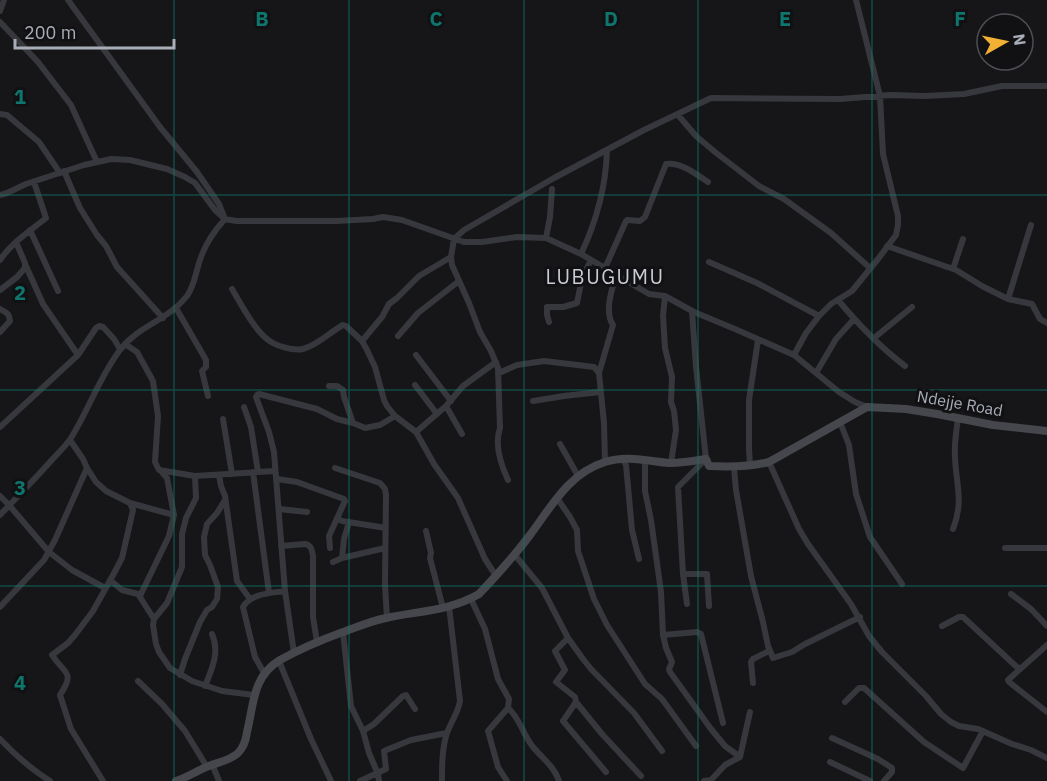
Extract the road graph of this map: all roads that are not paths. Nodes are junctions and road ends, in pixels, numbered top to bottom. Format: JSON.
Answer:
{"nodes":[{"id":1,"x":4,"y":0,"type":"edge"},
{"id":2,"x":68,"y":0,"type":"edge"},
{"id":3,"x":856,"y":0,"type":"edge"},
{"id":4,"x":0,"y":11,"type":"edge"},
{"id":5,"x":0,"y":22,"type":"edge"},
{"id":6,"x":1047,"y":86,"type":"edge"},
{"id":7,"x":880,"y":96,"type":"junction"},
{"id":8,"x":0,"y":114,"type":"edge"},
{"id":9,"x":678,"y":115,"type":"junction"},
{"id":10,"x":607,"y":150,"type":"junction"},
{"id":11,"x":97,"y":162,"type":"junction"},
{"id":12,"x":62,"y":172,"type":"junction"},
{"id":13,"x":34,"y":182,"type":"junction"},
{"id":14,"x":708,"y":182,"type":"dead end"},
{"id":15,"x":552,"y":189,"type":"dead end"},
{"id":16,"x":0,"y":195,"type":"edge"},
{"id":17,"x":225,"y":219,"type":"junction"},
{"id":18,"x":1031,"y":225,"type":"dead end"},
{"id":19,"x":30,"y":230,"type":"junction"},
{"id":20,"x":546,"y":238,"type":"junction"},
{"id":21,"x":454,"y":239,"type":"junction"},
{"id":22,"x":963,"y":239,"type":"dead end"},
{"id":23,"x":16,"y":242,"type":"junction"},
{"id":24,"x":887,"y":246,"type":"junction"},
{"id":25,"x":581,"y":254,"type":"junction"},
{"id":26,"x":451,"y":257,"type":"junction"},
{"id":27,"x":0,"y":260,"type":"edge"},
{"id":28,"x":591,"y":260,"type":"junction"},
{"id":29,"x":709,"y":262,"type":"dead end"},
{"id":30,"x":26,"y":266,"type":"junction"},
{"id":31,"x":605,"y":268,"type":"junction"},
{"id":32,"x":870,"y":268,"type":"junction"},
{"id":33,"x":953,"y":269,"type":"junction"},
{"id":34,"x":616,"y":275,"type":"junction"},
{"id":35,"x":459,"y":282,"type":"junction"},
{"id":36,"x":232,"y":289,"type":"dead end"},
{"id":37,"x":0,"y":290,"type":"edge"},
{"id":38,"x":58,"y":291,"type":"dead end"},
{"id":39,"x":665,"y":296,"type":"junction"},
{"id":40,"x":1008,"y":299,"type":"junction"},
{"id":41,"x":838,"y":300,"type":"junction"},
{"id":42,"x":912,"y":307,"type":"dead end"},
{"id":43,"x":176,"y":308,"type":"junction"},
{"id":44,"x":0,"y":309,"type":"edge"},
{"id":45,"x":692,"y":311,"type":"junction"},
{"id":46,"x":819,"y":316,"type":"junction"},
{"id":47,"x":163,"y":318,"type":"junction"},
{"id":48,"x":854,"y":319,"type":"junction"},
{"id":49,"x":549,"y":321,"type":"dead end"},
{"id":50,"x":1047,"y":323,"type":"edge"},
{"id":51,"x":0,"y":332,"type":"edge"},
{"id":52,"x":398,"y":336,"type":"dead end"},
{"id":53,"x":874,"y":338,"type":"junction"},
{"id":54,"x":758,"y":340,"type":"junction"},
{"id":55,"x":362,"y":341,"type":"junction"},
{"id":56,"x":123,"y":346,"type":"junction"},
{"id":57,"x":78,"y":355,"type":"junction"},
{"id":58,"x":416,"y":355,"type":"dead end"},
{"id":59,"x":794,"y":355,"type":"junction"},
{"id":60,"x":496,"y":362,"type":"junction"},
{"id":61,"x":905,"y":366,"type":"dead end"},
{"id":62,"x":499,"y":373,"type":"junction"},
{"id":63,"x":599,"y":373,"type":"junction"},
{"id":64,"x":816,"y":373,"type":"junction"},
{"id":65,"x":415,"y":385,"type":"dead end"},
{"id":66,"x":329,"y":386,"type":"dead end"},
{"id":67,"x":600,"y":392,"type":"junction"},
{"id":68,"x":208,"y":396,"type":"dead end"},
{"id":69,"x":451,"y":401,"type":"junction"},
{"id":70,"x":533,"y":401,"type":"dead end"},
{"id":71,"x":446,"y":406,"type":"junction"},
{"id":72,"x":244,"y":407,"type":"dead end"},
{"id":73,"x":867,"y":407,"type":"junction"},
{"id":74,"x":437,"y":414,"type":"junction"},
{"id":75,"x":394,"y":416,"type":"junction"},
{"id":76,"x":223,"y":419,"type":"dead end"},
{"id":77,"x":958,"y":419,"type":"junction"},
{"id":78,"x":840,"y":422,"type":"junction"},
{"id":79,"x":353,"y":423,"type":"junction"},
{"id":80,"x":0,"y":427,"type":"edge"},
{"id":81,"x":1047,"y":431,"type":"edge"},
{"id":82,"x":416,"y":432,"type":"junction"},
{"id":83,"x":462,"y":434,"type":"dead end"},
{"id":84,"x":70,"y":440,"type":"junction"},
{"id":85,"x":560,"y":444,"type":"dead end"},
{"id":86,"x":623,"y":459,"type":"junction"},
{"id":87,"x":706,"y":459,"type":"junction"},
{"id":88,"x":645,"y":460,"type":"junction"},
{"id":89,"x":605,"y":462,"type":"junction"},
{"id":90,"x":769,"y":462,"type":"junction"},
{"id":91,"x":671,"y":463,"type":"junction"},
{"id":92,"x":750,"y":466,"type":"junction"},
{"id":93,"x":87,"y":468,"type":"junction"},
{"id":94,"x":335,"y":468,"type":"dead end"},
{"id":95,"x":734,"y":468,"type":"junction"},
{"id":96,"x":159,"y":470,"type":"junction"},
{"id":97,"x":275,"y":471,"type":"junction"},
{"id":98,"x":256,"y":472,"type":"junction"},
{"id":99,"x":232,"y":474,"type":"junction"},
{"id":100,"x":219,"y":475,"type":"junction"},
{"id":101,"x":195,"y":476,"type":"junction"},
{"id":102,"x":578,"y":476,"type":"junction"},
{"id":103,"x":277,"y":479,"type":"junction"},
{"id":104,"x":508,"y":480,"type":"dead end"},
{"id":105,"x":0,"y":496,"type":"edge"},
{"id":106,"x":557,"y":498,"type":"junction"},
{"id":107,"x":225,"y":500,"type":"junction"},
{"id":108,"x":130,"y":503,"type":"junction"},
{"id":109,"x":9,"y":505,"type":"junction"},
{"id":110,"x":279,"y":509,"type":"junction"},
{"id":111,"x":307,"y":512,"type":"dead end"},
{"id":112,"x":0,"y":515,"type":"edge"},
{"id":113,"x":174,"y":515,"type":"junction"},
{"id":114,"x":338,"y":518,"type":"junction"},
{"id":115,"x":349,"y":522,"type":"junction"},
{"id":116,"x":386,"y":528,"type":"junction"},
{"id":117,"x":953,"y":529,"type":"dead end"},
{"id":118,"x":426,"y":531,"type":"dead end"},
{"id":119,"x":281,"y":546,"type":"junction"},
{"id":120,"x":330,"y":548,"type":"dead end"},
{"id":121,"x":385,"y":548,"type":"junction"},
{"id":122,"x":1005,"y":548,"type":"dead end"},
{"id":123,"x":1047,"y":549,"type":"edge"},
{"id":124,"x":49,"y":552,"type":"junction"},
{"id":125,"x":514,"y":554,"type":"junction"},
{"id":126,"x":342,"y":558,"type":"junction"},
{"id":127,"x":639,"y":559,"type":"dead end"},
{"id":128,"x":333,"y":562,"type":"dead end"},
{"id":129,"x":683,"y":574,"type":"junction"},
{"id":130,"x":496,"y":576,"type":"junction"},
{"id":131,"x":110,"y":580,"type":"junction"},
{"id":132,"x":902,"y":584,"type":"dead end"},
{"id":133,"x":105,"y":588,"type":"junction"},
{"id":134,"x":285,"y":591,"type":"junction"},
{"id":135,"x":269,"y":593,"type":"junction"},
{"id":136,"x":1011,"y":594,"type":"dead end"},
{"id":137,"x":141,"y":596,"type":"junction"},
{"id":138,"x":250,"y":599,"type":"junction"},
{"id":139,"x":471,"y":599,"type":"junction"},
{"id":140,"x":687,"y":604,"type":"dead end"},
{"id":141,"x":710,"y":606,"type":"dead end"},
{"id":142,"x":0,"y":607,"type":"edge"},
{"id":143,"x":446,"y":607,"type":"junction"},
{"id":144,"x":860,"y":617,"type":"junction"},
{"id":145,"x":387,"y":618,"type":"junction"},
{"id":146,"x":154,"y":619,"type":"junction"},
{"id":147,"x":942,"y":626,"type":"dead end"},
{"id":148,"x":1047,"y":626,"type":"edge"},
{"id":149,"x":343,"y":632,"type":"junction"},
{"id":150,"x":212,"y":634,"type":"dead end"},
{"id":151,"x":663,"y":635,"type":"junction"},
{"id":152,"x":568,"y":638,"type":"junction"},
{"id":153,"x":317,"y":642,"type":"junction"},
{"id":154,"x":1047,"y":645,"type":"edge"},
{"id":155,"x":769,"y":651,"type":"junction"},
{"id":156,"x":294,"y":653,"type":"junction"},
{"id":157,"x":279,"y":661,"type":"junction"},
{"id":158,"x":1019,"y":669,"type":"junction"},
{"id":159,"x":264,"y":673,"type":"junction"},
{"id":160,"x":180,"y":675,"type":"junction"},
{"id":161,"x":138,"y":681,"type":"dead end"},
{"id":162,"x":753,"y":683,"type":"dead end"},
{"id":163,"x":205,"y":686,"type":"junction"},
{"id":164,"x":254,"y":695,"type":"junction"},
{"id":165,"x":576,"y":702,"type":"junction"},
{"id":166,"x":845,"y":702,"type":"dead end"},
{"id":167,"x":508,"y":708,"type":"junction"},
{"id":168,"x":416,"y":709,"type":"dead end"},
{"id":169,"x":750,"y":712,"type":"dead end"},
{"id":170,"x":1047,"y":712,"type":"edge"},
{"id":171,"x":723,"y":723,"type":"dead end"},
{"id":172,"x":363,"y":731,"type":"junction"},
{"id":173,"x":983,"y":731,"type":"junction"},
{"id":174,"x":447,"y":733,"type":"junction"},
{"id":175,"x":832,"y":738,"type":"dead end"},
{"id":176,"x":0,"y":739,"type":"edge"},
{"id":177,"x":696,"y":746,"type":"dead end"},
{"id":178,"x":663,"y":751,"type":"dead end"},
{"id":179,"x":740,"y":757,"type":"junction"},
{"id":180,"x":1047,"y":758,"type":"edge"},
{"id":181,"x":830,"y":762,"type":"dead end"},
{"id":182,"x":209,"y":765,"type":"junction"},
{"id":183,"x":606,"y":772,"type":"dead end"},
{"id":184,"x":641,"y":776,"type":"dead end"},
{"id":185,"x":378,"y":777,"type":"edge"},
{"id":186,"x":712,"y":780,"type":"edge"},
{"id":187,"x":50,"y":781,"type":"edge"},
{"id":188,"x":103,"y":781,"type":"edge"},
{"id":189,"x":176,"y":781,"type":"edge"},
{"id":190,"x":219,"y":781,"type":"edge"},
{"id":191,"x":331,"y":781,"type":"edge"},
{"id":192,"x":360,"y":781,"type":"edge"},
{"id":193,"x":442,"y":781,"type":"edge"},
{"id":194,"x":507,"y":781,"type":"edge"},
{"id":195,"x":559,"y":781,"type":"edge"},
{"id":196,"x":704,"y":781,"type":"edge"},
{"id":197,"x":870,"y":781,"type":"edge"},
{"id":198,"x":884,"y":781,"type":"edge"}],
"edges":[{"from":1,"to":4,"type":"street"},
{"from":2,"to":17,"type":"street"},
{"from":3,"to":7,"type":"street"},
{"from":5,"to":11,"type":"street"},
{"from":6,"to":7,"type":"street"},
{"from":7,"to":9,"type":"street"},
{"from":7,"to":24,"type":"street"},
{"from":8,"to":12,"type":"street"},
{"from":9,"to":10,"type":"street"},
{"from":9,"to":32,"type":"street"},
{"from":10,"to":21,"type":"street"},
{"from":10,"to":25,"type":"street"},
{"from":11,"to":12,"type":"street"},
{"from":11,"to":17,"type":"street"},
{"from":12,"to":13,"type":"street"},
{"from":12,"to":47,"type":"street"},
{"from":13,"to":16,"type":"street"},
{"from":13,"to":19,"type":"street"},
{"from":14,"to":31,"type":"street"},
{"from":15,"to":20,"type":"street"},
{"from":17,"to":21,"type":"street"},
{"from":17,"to":43,"type":"street"},
{"from":18,"to":40,"type":"street"},
{"from":19,"to":23,"type":"street"},
{"from":19,"to":38,"type":"street"},
{"from":20,"to":21,"type":"street"},
{"from":20,"to":25,"type":"street"},
{"from":21,"to":26,"type":"street"},
{"from":22,"to":33,"type":"street"},
{"from":23,"to":27,"type":"street"},
{"from":23,"to":30,"type":"street"},
{"from":24,"to":32,"type":"street"},
{"from":24,"to":33,"type":"street"},
{"from":25,"to":28,"type":"street"},
{"from":26,"to":35,"type":"street"},
{"from":26,"to":55,"type":"street"},
{"from":28,"to":31,"type":"street"},
{"from":28,"to":49,"type":"street"},
{"from":29,"to":46,"type":"street"},
{"from":30,"to":37,"type":"street"},
{"from":30,"to":57,"type":"street"},
{"from":31,"to":34,"type":"street"},
{"from":32,"to":41,"type":"street"},
{"from":33,"to":40,"type":"street"},
{"from":34,"to":39,"type":"street"},
{"from":34,"to":63,"type":"street"},
{"from":35,"to":52,"type":"street"},
{"from":35,"to":60,"type":"street"},
{"from":36,"to":55,"type":"street"},
{"from":39,"to":45,"type":"street"},
{"from":39,"to":91,"type":"street"},
{"from":40,"to":50,"type":"street"},
{"from":41,"to":46,"type":"street"},
{"from":41,"to":48,"type":"street"},
{"from":42,"to":53,"type":"street"},
{"from":43,"to":47,"type":"street"},
{"from":43,"to":68,"type":"street"},
{"from":44,"to":51,"type":"street"},
{"from":45,"to":54,"type":"street"},
{"from":45,"to":87,"type":"street"},
{"from":46,"to":59,"type":"street"},
{"from":47,"to":56,"type":"street"},
{"from":48,"to":53,"type":"street"},
{"from":48,"to":64,"type":"street"},
{"from":53,"to":61,"type":"street"},
{"from":54,"to":59,"type":"street"},
{"from":54,"to":92,"type":"street"},
{"from":55,"to":75,"type":"street"},
{"from":56,"to":57,"type":"street"},
{"from":56,"to":84,"type":"street"},
{"from":56,"to":96,"type":"street"},
{"from":57,"to":80,"type":"street"},
{"from":58,"to":69,"type":"street"},
{"from":59,"to":64,"type":"street"},
{"from":60,"to":62,"type":"street"},
{"from":60,"to":69,"type":"street"},
{"from":62,"to":63,"type":"street"},
{"from":62,"to":104,"type":"street"},
{"from":63,"to":67,"type":"street"},
{"from":64,"to":73,"type":"street"},
{"from":65,"to":74,"type":"street"},
{"from":66,"to":79,"type":"street"},
{"from":67,"to":70,"type":"street"},
{"from":67,"to":89,"type":"street"},
{"from":69,"to":71,"type":"street"},
{"from":71,"to":74,"type":"street"},
{"from":71,"to":83,"type":"street"},
{"from":72,"to":98,"type":"street"},
{"from":73,"to":77,"type":"street","name":"Ndejje Road"},
{"from":73,"to":78,"type":"street"},
{"from":74,"to":82,"type":"street"},
{"from":75,"to":79,"type":"street"},
{"from":75,"to":82,"type":"street"},
{"from":76,"to":99,"type":"street"},
{"from":77,"to":81,"type":"street","name":"Ndejje Road"},
{"from":77,"to":117,"type":"street"},
{"from":78,"to":90,"type":"street"},
{"from":78,"to":132,"type":"street"},
{"from":79,"to":97,"type":"street"},
{"from":82,"to":130,"type":"street"},
{"from":84,"to":93,"type":"street"},
{"from":84,"to":109,"type":"street"},
{"from":85,"to":102,"type":"street"},
{"from":86,"to":88,"type":"street"},
{"from":86,"to":89,"type":"street"},
{"from":86,"to":127,"type":"street"},
{"from":87,"to":91,"type":"street"},
{"from":87,"to":95,"type":"street"},
{"from":87,"to":129,"type":"street"},
{"from":88,"to":91,"type":"street"},
{"from":88,"to":151,"type":"street"},
{"from":89,"to":102,"type":"street"},
{"from":90,"to":92,"type":"street"},
{"from":90,"to":144,"type":"street"},
{"from":92,"to":95,"type":"street"},
{"from":93,"to":108,"type":"street"},
{"from":93,"to":124,"type":"street"},
{"from":94,"to":116,"type":"street"},
{"from":95,"to":155,"type":"street"},
{"from":96,"to":101,"type":"street"},
{"from":96,"to":113,"type":"street"},
{"from":97,"to":98,"type":"street"},
{"from":97,"to":103,"type":"street"},
{"from":98,"to":99,"type":"street"},
{"from":98,"to":135,"type":"street"},
{"from":99,"to":100,"type":"street"},
{"from":100,"to":101,"type":"street"},
{"from":100,"to":107,"type":"street"},
{"from":101,"to":146,"type":"street"},
{"from":102,"to":106,"type":"street"},
{"from":103,"to":110,"type":"street"},
{"from":103,"to":114,"type":"street"},
{"from":105,"to":109,"type":"street"},
{"from":106,"to":125,"type":"street"},
{"from":106,"to":177,"type":"street"},
{"from":107,"to":138,"type":"street"},
{"from":107,"to":160,"type":"street"},
{"from":108,"to":113,"type":"street"},
{"from":108,"to":131,"type":"street"},
{"from":109,"to":112,"type":"street"},
{"from":109,"to":124,"type":"street"},
{"from":110,"to":111,"type":"street"},
{"from":110,"to":119,"type":"street"},
{"from":113,"to":137,"type":"street"},
{"from":114,"to":115,"type":"street"},
{"from":114,"to":120,"type":"street"},
{"from":115,"to":116,"type":"street"},
{"from":115,"to":126,"type":"street"},
{"from":116,"to":121,"type":"street"},
{"from":118,"to":143,"type":"street"},
{"from":119,"to":134,"type":"street"},
{"from":119,"to":153,"type":"street"},
{"from":121,"to":126,"type":"street"},
{"from":121,"to":145,"type":"street"},
{"from":122,"to":123,"type":"street"},
{"from":124,"to":133,"type":"street"},
{"from":124,"to":142,"type":"street"},
{"from":125,"to":130,"type":"street"},
{"from":125,"to":152,"type":"street"},
{"from":126,"to":128,"type":"street"},
{"from":129,"to":140,"type":"street"},
{"from":129,"to":141,"type":"street"},
{"from":130,"to":139,"type":"street"},
{"from":131,"to":133,"type":"street"},
{"from":131,"to":137,"type":"street"},
{"from":133,"to":188,"type":"street"},
{"from":134,"to":135,"type":"street"},
{"from":134,"to":156,"type":"street"},
{"from":135,"to":138,"type":"street"},
{"from":136,"to":148,"type":"street"},
{"from":137,"to":146,"type":"street"},
{"from":138,"to":159,"type":"street"},
{"from":139,"to":143,"type":"street"},
{"from":139,"to":167,"type":"street"},
{"from":143,"to":145,"type":"street"},
{"from":143,"to":174,"type":"street"},
{"from":144,"to":155,"type":"street"},
{"from":144,"to":173,"type":"street"},
{"from":145,"to":149,"type":"street"},
{"from":146,"to":160,"type":"street"},
{"from":147,"to":158,"type":"street"},
{"from":149,"to":153,"type":"street"},
{"from":149,"to":172,"type":"street"},
{"from":150,"to":163,"type":"street"},
{"from":151,"to":171,"type":"street"},
{"from":151,"to":179,"type":"street"},
{"from":152,"to":165,"type":"street"},
{"from":152,"to":178,"type":"street"},
{"from":153,"to":156,"type":"street"},
{"from":154,"to":158,"type":"street"},
{"from":155,"to":162,"type":"street"},
{"from":156,"to":157,"type":"street"},
{"from":157,"to":159,"type":"street"},
{"from":157,"to":191,"type":"street"},
{"from":158,"to":170,"type":"street"},
{"from":159,"to":164,"type":"street"},
{"from":160,"to":163,"type":"street"},
{"from":161,"to":182,"type":"street"},
{"from":163,"to":164,"type":"street"},
{"from":164,"to":182,"type":"street"},
{"from":165,"to":183,"type":"street"},
{"from":165,"to":184,"type":"street"},
{"from":166,"to":173,"type":"street"},
{"from":167,"to":194,"type":"street"},
{"from":167,"to":195,"type":"street"},
{"from":168,"to":172,"type":"street"},
{"from":169,"to":179,"type":"street"},
{"from":172,"to":185,"type":"street"},
{"from":173,"to":180,"type":"street"},
{"from":174,"to":185,"type":"street"},
{"from":174,"to":193,"type":"street"},
{"from":175,"to":198,"type":"street"},
{"from":176,"to":187,"type":"street"},
{"from":179,"to":186,"type":"street"},
{"from":181,"to":197,"type":"street"},
{"from":182,"to":189,"type":"street"},
{"from":182,"to":190,"type":"street"},
{"from":185,"to":192,"type":"street"},
{"from":186,"to":196,"type":"street"}]}
